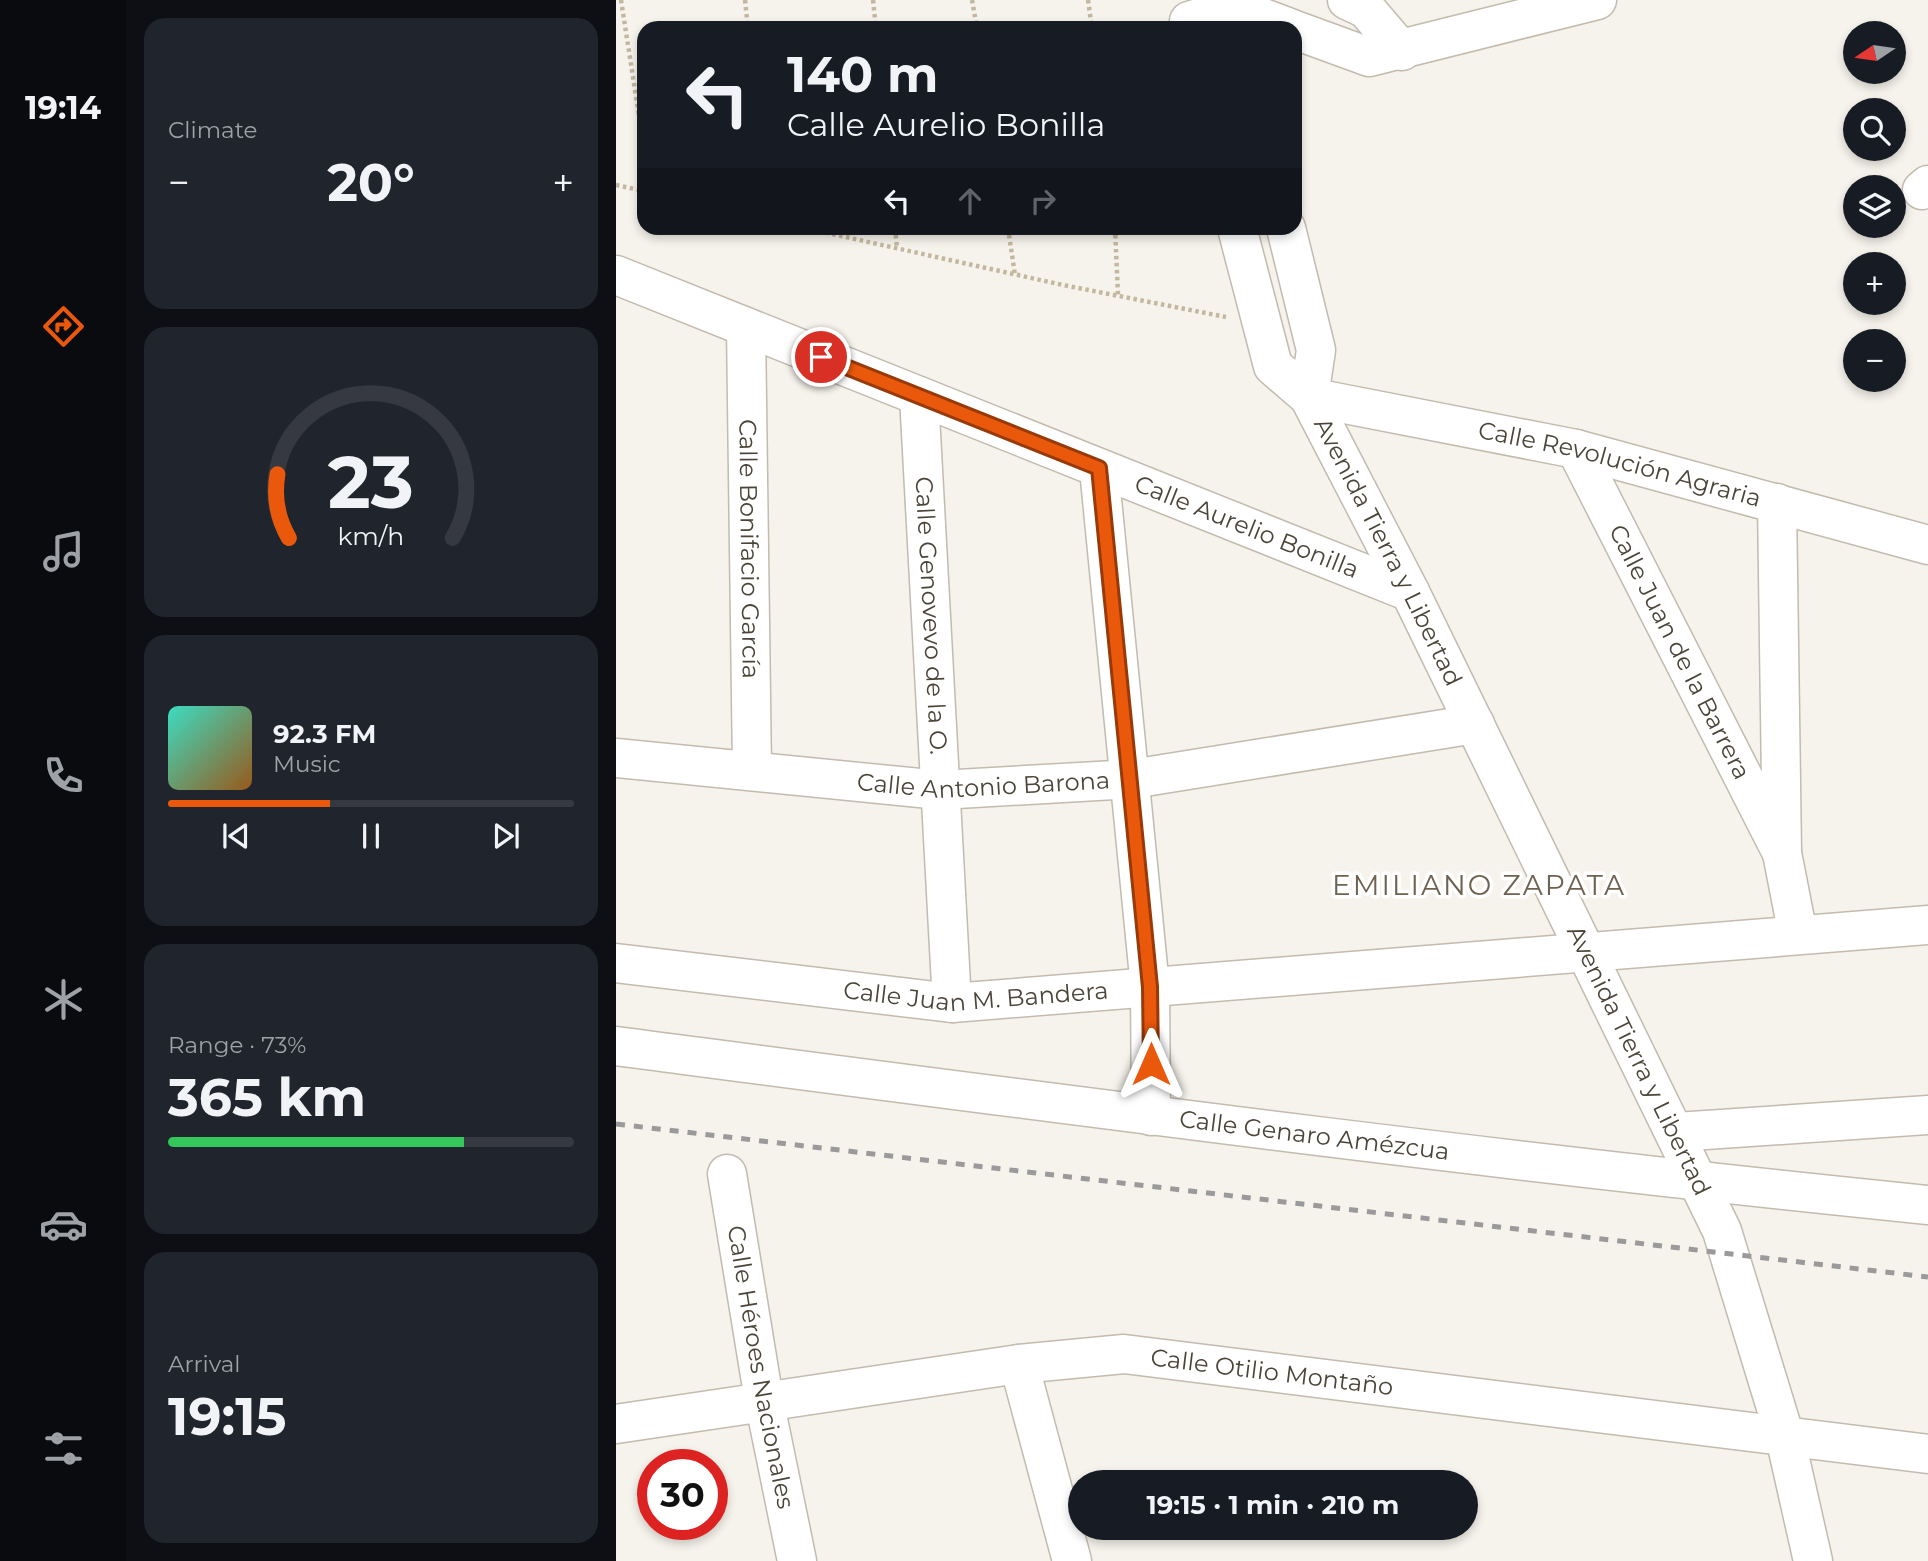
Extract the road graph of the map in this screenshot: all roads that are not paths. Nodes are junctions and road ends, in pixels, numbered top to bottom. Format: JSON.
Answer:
{"nodes":[{"id":1,"x":1347,"y":0,"type":"edge"},
{"id":2,"x":1597,"y":0,"type":"edge"},
{"id":3,"x":1235,"y":12,"type":"edge"},
{"id":4,"x":1188,"y":16,"type":"edge"},
{"id":5,"x":1266,"y":21,"type":"edge"},
{"id":6,"x":1302,"y":32,"type":"edge"},
{"id":7,"x":1402,"y":51,"type":"junction"},
{"id":8,"x":1239,"y":235,"type":"edge"},
{"id":9,"x":1288,"y":235,"type":"edge"},
{"id":10,"x":616,"y":275,"type":"edge"},
{"id":11,"x":746,"y":327,"type":"junction"},
{"id":12,"x":919,"y":396,"type":"junction"},
{"id":13,"x":1309,"y":397,"type":"junction"},
{"id":14,"x":1576,"y":449,"type":"junction"},
{"id":15,"x":1099,"y":468,"type":"junction"},
{"id":16,"x":1777,"y":503,"type":"junction"},
{"id":17,"x":1928,"y":545,"type":"edge"},
{"id":18,"x":1410,"y":592,"type":"junction"},
{"id":19,"x":1475,"y":724,"type":"junction"},
{"id":20,"x":616,"y":758,"type":"edge"},
{"id":21,"x":752,"y":771,"type":"junction"},
{"id":22,"x":1132,"y":779,"type":"junction"},
{"id":23,"x":940,"y":789,"type":"junction"},
{"id":24,"x":1782,"y":853,"type":"junction"},
{"id":25,"x":1928,"y":925,"type":"edge"},
{"id":26,"x":1798,"y":935,"type":"junction"},
{"id":27,"x":1587,"y":951,"type":"junction"},
{"id":28,"x":616,"y":963,"type":"edge"},
{"id":29,"x":1150,"y":987,"type":"junction"},
{"id":30,"x":952,"y":1003,"type":"junction"},
{"id":31,"x":616,"y":1046,"type":"edge"},
{"id":32,"x":1928,"y":1115,"type":"edge"},
{"id":33,"x":1151,"y":1116,"type":"junction"},
{"id":34,"x":1676,"y":1132,"type":"junction"},
{"id":35,"x":727,"y":1174,"type":"dead end"},
{"id":36,"x":1700,"y":1182,"type":"junction"},
{"id":37,"x":1928,"y":1205,"type":"edge"},
{"id":38,"x":1019,"y":1364,"type":"junction"},
{"id":39,"x":764,"y":1400,"type":"junction"},
{"id":40,"x":616,"y":1424,"type":"edge"},
{"id":41,"x":1785,"y":1437,"type":"junction"},
{"id":42,"x":1928,"y":1454,"type":"edge"},
{"id":43,"x":797,"y":1561,"type":"edge"},
{"id":44,"x":1072,"y":1561,"type":"edge"},
{"id":45,"x":1813,"y":1561,"type":"edge"}],
"edges":[{"from":1,"to":7,"type":"street"},
{"from":2,"to":7,"type":"street"},
{"from":3,"to":4,"type":"street"},
{"from":3,"to":5,"type":"street"},
{"from":6,"to":7,"type":"street"},
{"from":8,"to":13,"type":"street"},
{"from":9,"to":13,"type":"street"},
{"from":10,"to":11,"type":"street","name":"Calle Aurelio Bonilla"},
{"from":11,"to":12,"type":"street","name":"Calle Aurelio Bonilla"},
{"from":11,"to":21,"type":"street","name":"Calle Bonifacio García"},
{"from":12,"to":15,"type":"street","name":"Calle Aurelio Bonilla"},
{"from":12,"to":23,"type":"street","name":"Calle Genovevo de la O."},
{"from":13,"to":14,"type":"street","name":"Calle Revolución Agraria"},
{"from":13,"to":18,"type":"street","name":"Avenida Tierra y Libertad"},
{"from":14,"to":16,"type":"street","name":"Calle Revolución Agraria"},
{"from":14,"to":24,"type":"street","name":"Calle Juan de la Barrera"},
{"from":15,"to":18,"type":"street","name":"Calle Aurelio Bonilla"},
{"from":15,"to":22,"type":"street"},
{"from":16,"to":17,"type":"street","name":"Calle Revolución Agraria"},
{"from":16,"to":24,"type":"street","name":"Calle Juan de la Barrera"},
{"from":18,"to":19,"type":"street","name":"Avenida Tierra y Libertad"},
{"from":19,"to":22,"type":"street","name":"Calle Antonio Barona"},
{"from":19,"to":27,"type":"street","name":"Avenida Tierra y Libertad"},
{"from":20,"to":21,"type":"street","name":"Calle Antonio Barona"},
{"from":21,"to":23,"type":"street","name":"Calle Antonio Barona"},
{"from":22,"to":23,"type":"street","name":"Calle Antonio Barona"},
{"from":22,"to":29,"type":"street"},
{"from":23,"to":30,"type":"street","name":"Calle Genovevo de la O."},
{"from":24,"to":26,"type":"street","name":"Calle Juan de la Barrera"},
{"from":25,"to":26,"type":"street","name":"Calle Juan M. Bandera"},
{"from":26,"to":27,"type":"street","name":"Calle Juan M. Bandera"},
{"from":27,"to":29,"type":"street","name":"Calle Juan M. Bandera"},
{"from":27,"to":34,"type":"street","name":"Avenida Tierra y Libertad"},
{"from":28,"to":30,"type":"street","name":"Calle Juan M. Bandera"},
{"from":29,"to":30,"type":"street","name":"Calle Juan M. Bandera"},
{"from":29,"to":33,"type":"street"},
{"from":31,"to":33,"type":"street","name":"Calle Genaro Amézcua"},
{"from":32,"to":34,"type":"street"},
{"from":33,"to":36,"type":"street","name":"Calle Genaro Amézcua"},
{"from":34,"to":36,"type":"street","name":"Avenida Tierra y Libertad"},
{"from":35,"to":39,"type":"street","name":"Calle Héroes Nacionales"},
{"from":36,"to":37,"type":"street","name":"Calle Genaro Amézcua"},
{"from":36,"to":41,"type":"street","name":"Avenida Tierra y Libertad"},
{"from":38,"to":39,"type":"street","name":"Calle Otilio Montaño"},
{"from":38,"to":41,"type":"street","name":"Calle Otilio Montaño"},
{"from":38,"to":44,"type":"street"},
{"from":39,"to":40,"type":"street","name":"Calle Otilio Montaño"},
{"from":39,"to":43,"type":"street","name":"Calle Héroes Nacionales"},
{"from":41,"to":42,"type":"street","name":"Calle Otilio Montaño"},
{"from":41,"to":45,"type":"street","name":"Avenida Tierra y Libertad"}]}
